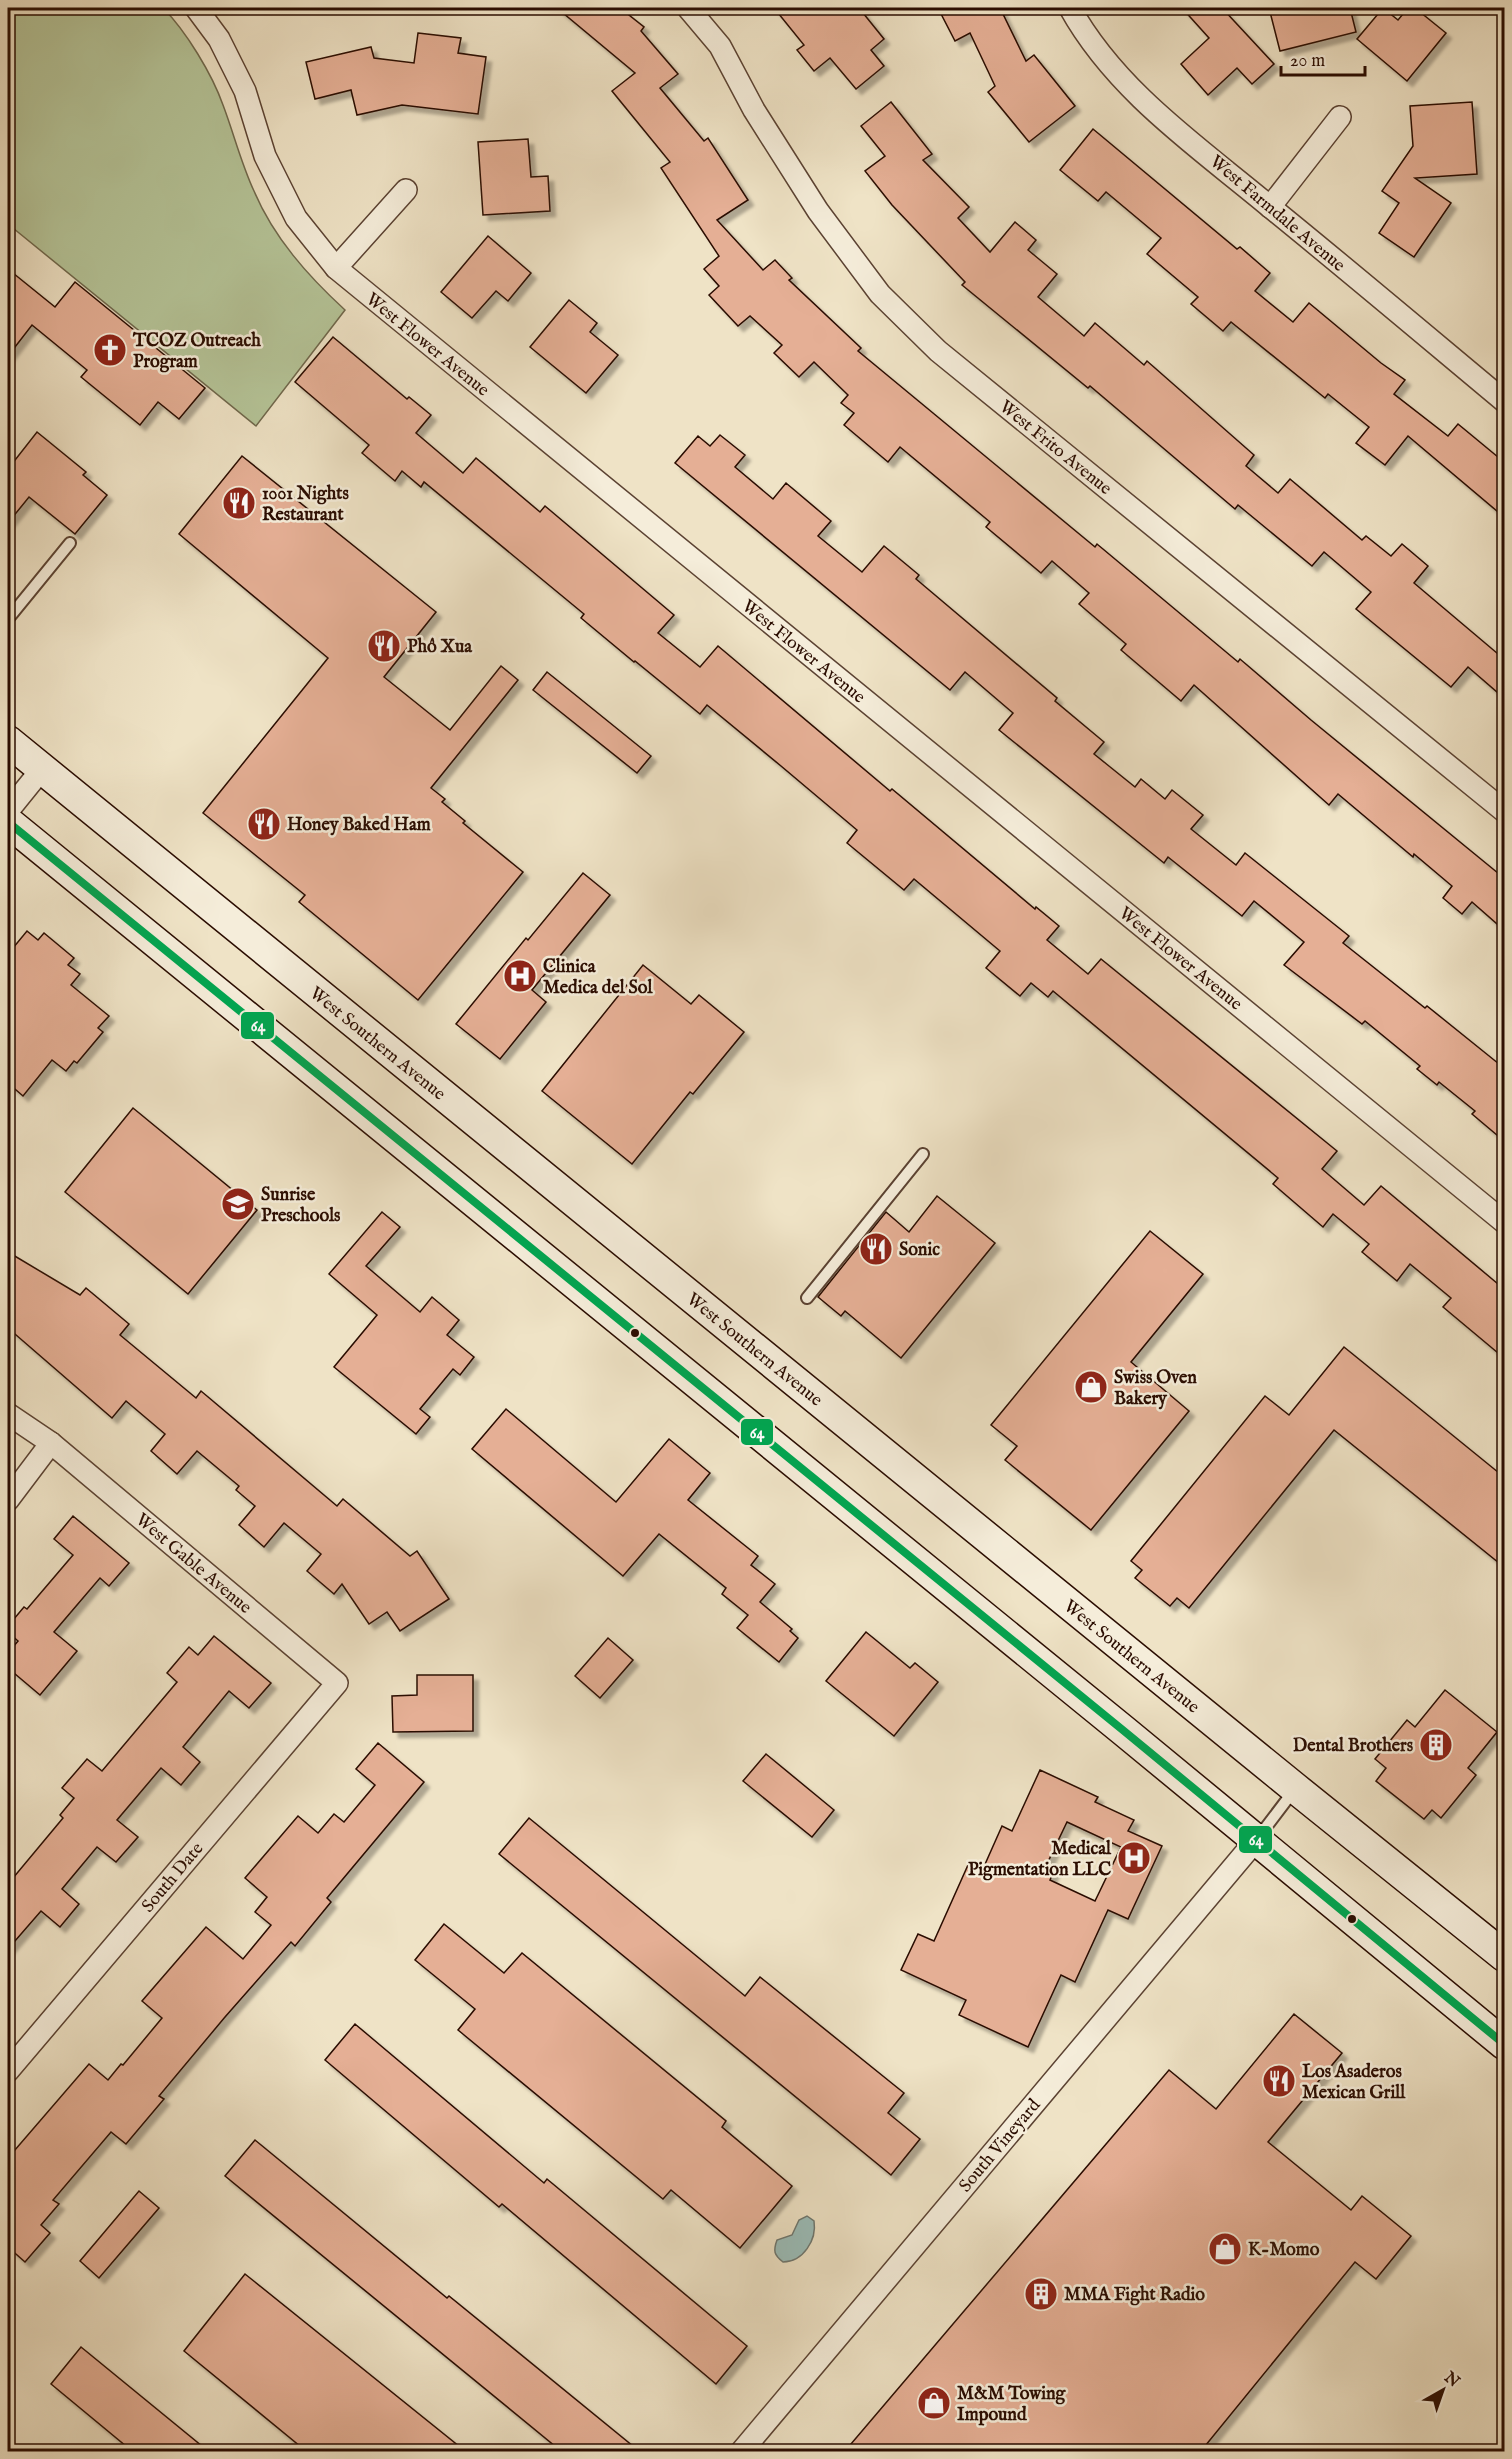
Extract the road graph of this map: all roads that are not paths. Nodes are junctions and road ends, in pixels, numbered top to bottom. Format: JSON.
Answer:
{"nodes":[{"id":1,"x":196,"y":8,"type":"edge"},
{"id":2,"x":688,"y":8,"type":"edge"},
{"id":3,"x":1070,"y":8,"type":"edge"},
{"id":4,"x":1340,"y":117,"type":"dead end"},
{"id":5,"x":406,"y":190,"type":"dead end"},
{"id":6,"x":1270,"y":207,"type":"junction"},
{"id":7,"x":336,"y":268,"type":"junction"},
{"id":8,"x":1504,"y":401,"type":"edge"},
{"id":9,"x":70,"y":543,"type":"dead end"},
{"id":10,"x":8,"y":620,"type":"edge"},
{"id":11,"x":8,"y":741,"type":"edge"},
{"id":12,"x":42,"y":769,"type":"junction"},
{"id":13,"x":8,"y":811,"type":"edge"},
{"id":14,"x":1504,"y":811,"type":"edge"},
{"id":15,"x":8,"y":822,"type":"edge"},
{"id":16,"x":923,"y":1154,"type":"dead end"},
{"id":17,"x":1504,"y":1222,"type":"edge"},
{"id":18,"x":807,"y":1299,"type":"dead end"},
{"id":19,"x":8,"y":1414,"type":"edge"},
{"id":20,"x":51,"y":1443,"type":"junction"},
{"id":21,"x":8,"y":1500,"type":"edge"},
{"id":22,"x":337,"y":1683,"type":"joint"},
{"id":23,"x":1295,"y":1788,"type":"junction"},
{"id":24,"x":1257,"y":1839,"type":"junction"},
{"id":25,"x":1504,"y":1956,"type":"edge"},
{"id":26,"x":1504,"y":2044,"type":"edge"},
{"id":27,"x":8,"y":2071,"type":"edge"},
{"id":28,"x":741,"y":2451,"type":"edge"}],
"edges":[{"from":1,"to":7,"type":"street","name":"West Flower Avenue"},
{"from":2,"to":14,"type":"street","name":"West Frito Avenue"},
{"from":3,"to":6,"type":"street","name":"West Farmdale Avenue"},
{"from":4,"to":6,"type":"street"},
{"from":5,"to":7,"type":"street"},
{"from":6,"to":8,"type":"street","name":"West Farmdale Avenue"},
{"from":7,"to":17,"type":"street","name":"West Flower Avenue"},
{"from":9,"to":10,"type":"lane"},
{"from":11,"to":12,"type":"main road","name":"West Southern Avenue"},
{"from":12,"to":13,"type":"street"},
{"from":12,"to":23,"type":"main road","name":"West Southern Avenue"},
{"from":15,"to":24,"type":"main road"},
{"from":16,"to":18,"type":"lane"},
{"from":19,"to":20,"type":"street","name":"West Gable Avenue"},
{"from":20,"to":21,"type":"street"},
{"from":20,"to":22,"type":"street","name":"West Gable Avenue"},
{"from":22,"to":27,"type":"street","name":"South Date"},
{"from":23,"to":24,"type":"lane"},
{"from":23,"to":25,"type":"main road","name":"West Southern Avenue"},
{"from":24,"to":26,"type":"main road"},
{"from":24,"to":28,"type":"street","name":"South Vineyard"}]}
